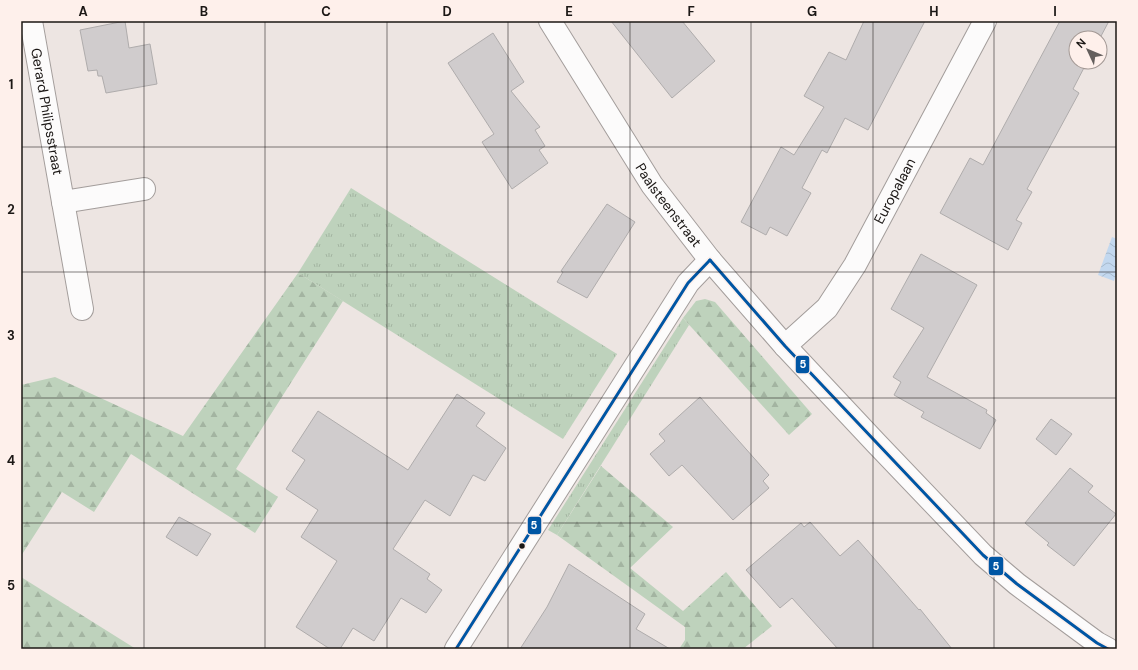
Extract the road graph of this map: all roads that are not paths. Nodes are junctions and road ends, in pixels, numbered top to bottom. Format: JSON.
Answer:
{"nodes":[{"id":1,"x":32,"y":21,"type":"edge"},
{"id":2,"x":550,"y":21,"type":"edge"},
{"id":3,"x":985,"y":21,"type":"edge"},
{"id":4,"x":144,"y":189,"type":"dead end"},
{"id":5,"x":63,"y":202,"type":"junction"},
{"id":6,"x":710,"y":260,"type":"junction"},
{"id":7,"x":82,"y":309,"type":"dead end"},
{"id":8,"x":785,"y":346,"type":"junction"},
{"id":9,"x":456,"y":649,"type":"edge"},
{"id":10,"x":1108,"y":649,"type":"edge"}],
"edges":[{"from":1,"to":5,"type":"street","name":"Gerard Philipsstraat"},
{"from":2,"to":6,"type":"street","name":"Paalsteenstraat"},
{"from":3,"to":8,"type":"street","name":"Europalaan"},
{"from":4,"to":5,"type":"street"},
{"from":5,"to":7,"type":"street","name":"Gerard Philipsstraat"},
{"from":6,"to":8,"type":"street","name":"Paalsteenstraat"},
{"from":6,"to":9,"type":"street"},
{"from":8,"to":10,"type":"street","name":"Paalsteenstraat"}]}
